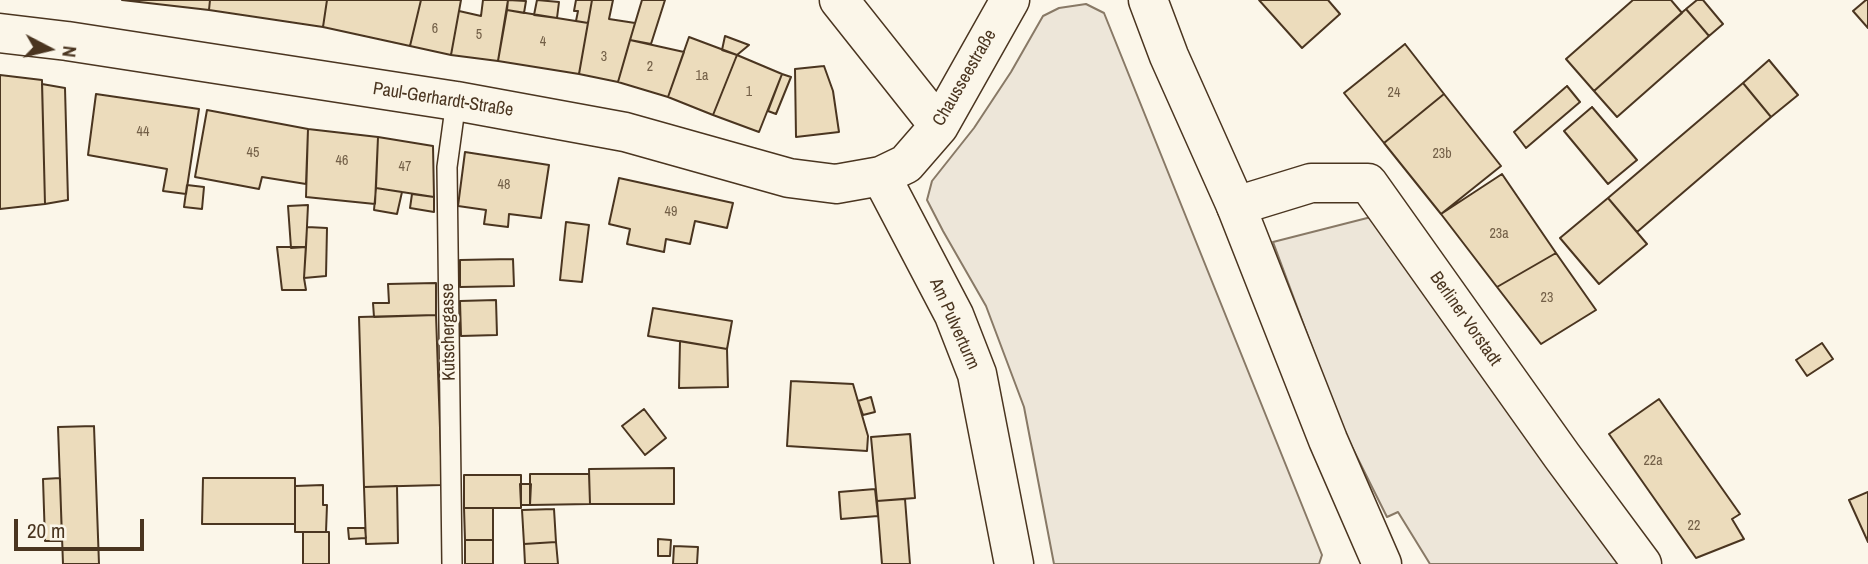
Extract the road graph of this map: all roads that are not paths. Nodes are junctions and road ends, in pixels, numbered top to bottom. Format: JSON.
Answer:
{"nodes":[{"id":1,"x":839,"y":0,"type":"edge"},
{"id":2,"x":1010,"y":0,"type":"edge"},
{"id":3,"x":1148,"y":0,"type":"edge"},
{"id":4,"x":0,"y":33,"type":"edge"},
{"id":5,"x":456,"y":101,"type":"junction"},
{"id":6,"x":939,"y":126,"type":"junction"},
{"id":7,"x":881,"y":176,"type":"junction"},
{"id":8,"x":1236,"y":206,"type":"junction"},
{"id":9,"x":452,"y":564,"type":"edge"},
{"id":10,"x":1014,"y":564,"type":"edge"},
{"id":11,"x":1382,"y":564,"type":"edge"},
{"id":12,"x":1642,"y":564,"type":"edge"}],
"edges":[{"from":1,"to":6,"type":"street"},
{"from":2,"to":6,"type":"street","name":"Chausseestraße"},
{"from":3,"to":8,"type":"street"},
{"from":4,"to":5,"type":"street","name":"Paul-Gerhardt-Straße"},
{"from":5,"to":7,"type":"street","name":"Paul-Gerhardt-Straße"},
{"from":5,"to":9,"type":"lane","name":"Kutschergasse"},
{"from":6,"to":7,"type":"street","name":"Chausseestraße"},
{"from":7,"to":10,"type":"street","name":"Am Pulverturm"},
{"from":8,"to":11,"type":"street"},
{"from":8,"to":12,"type":"street","name":"Berliner Vorstadt"}]}
